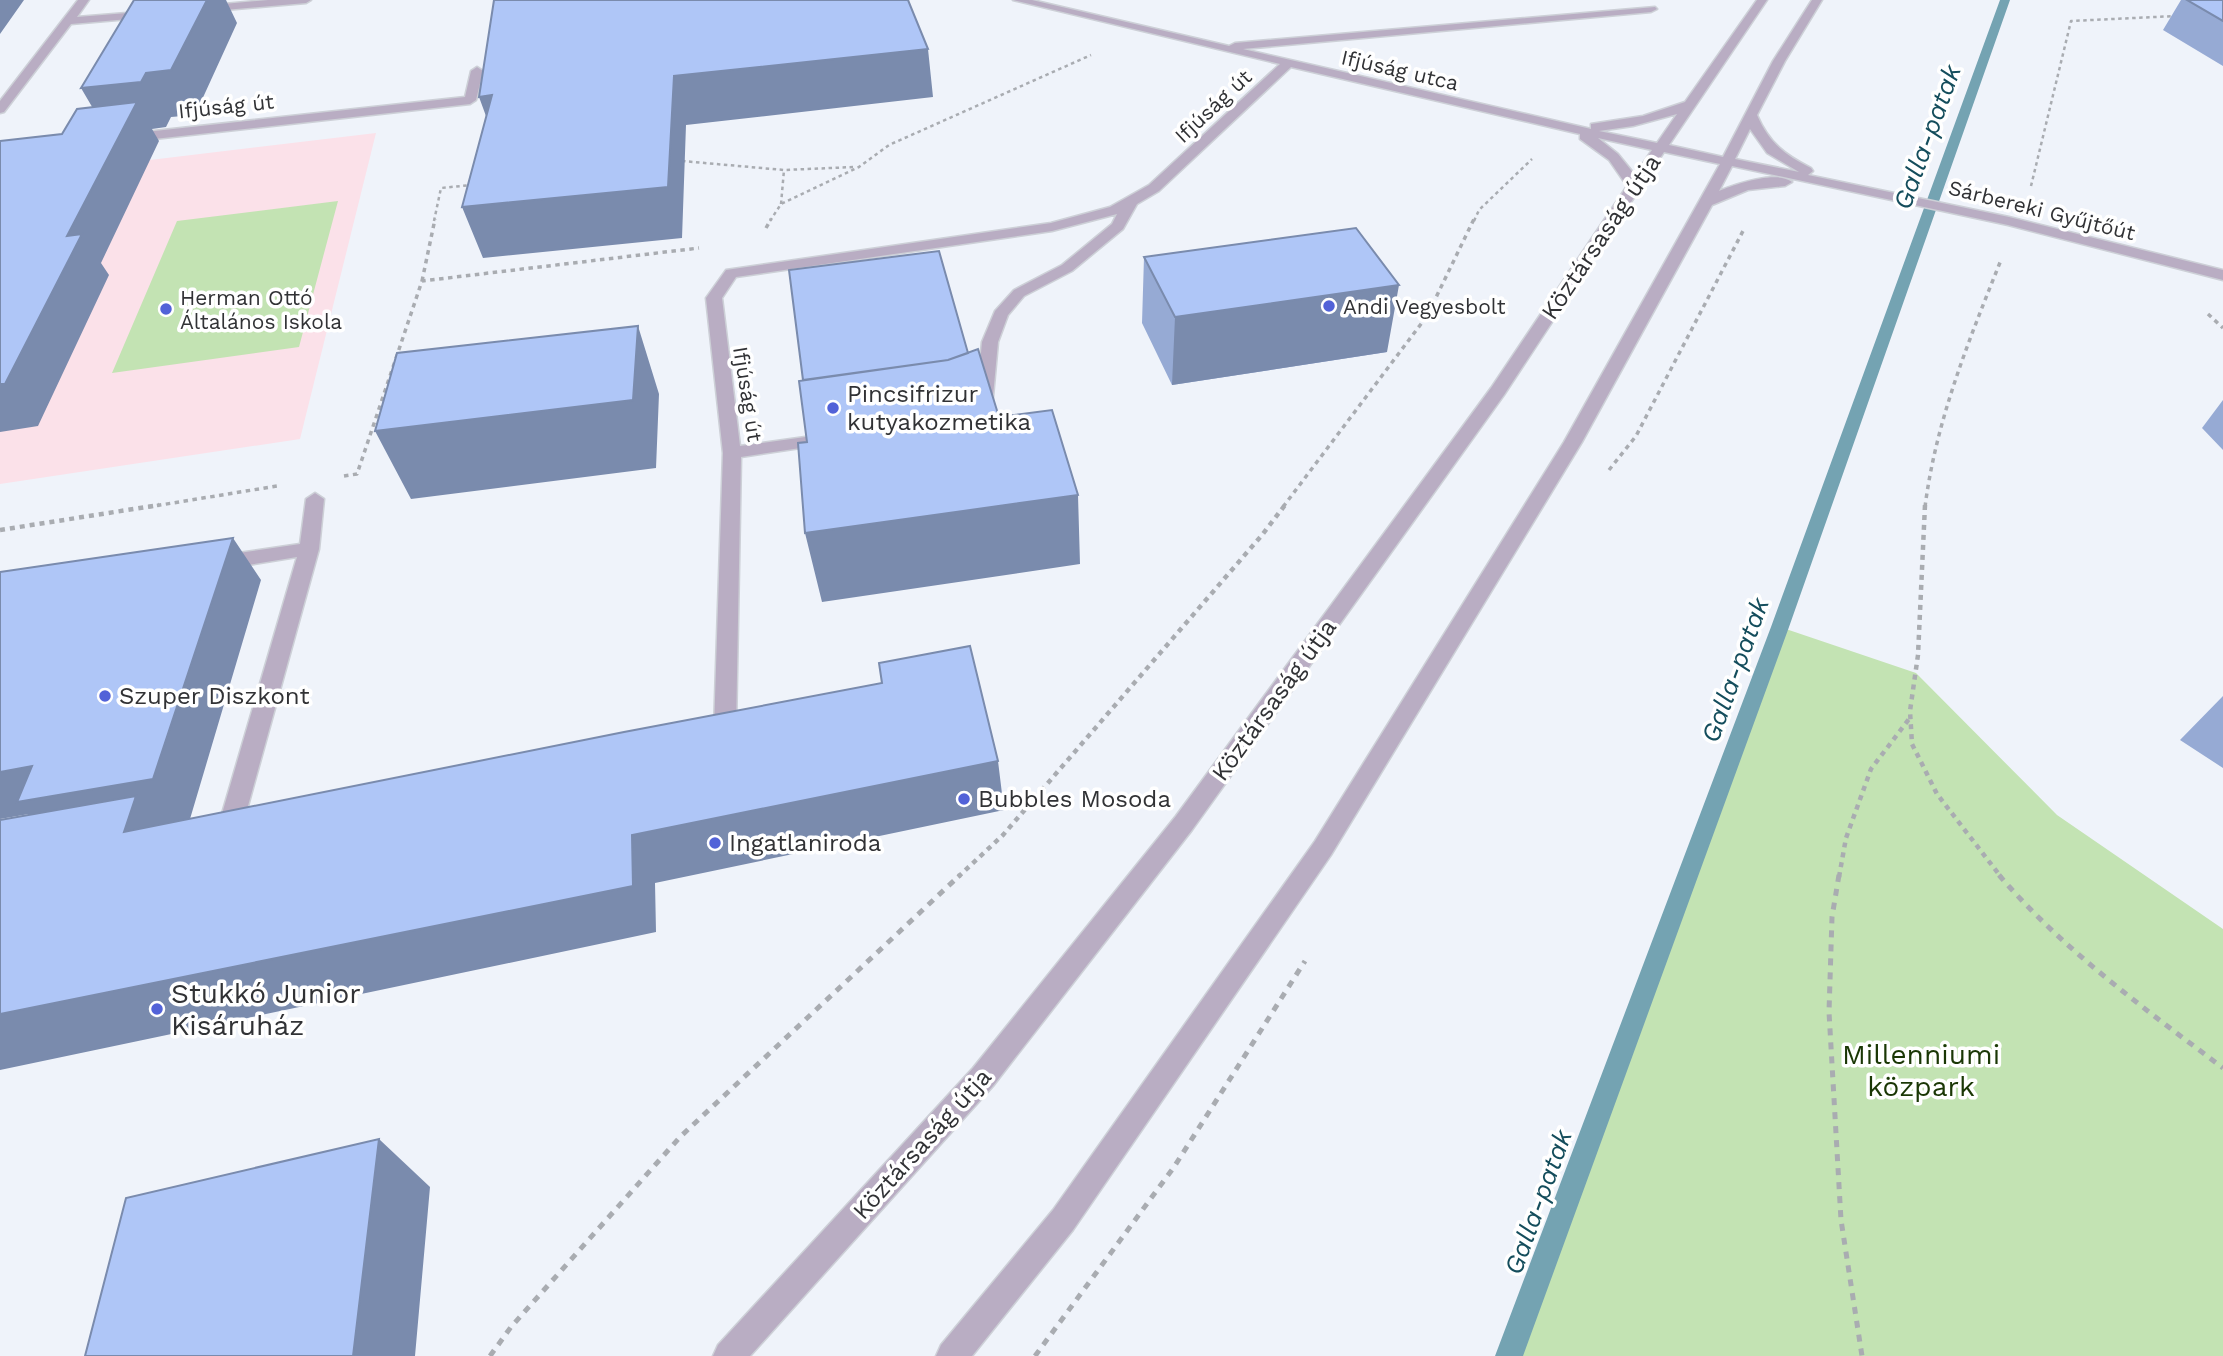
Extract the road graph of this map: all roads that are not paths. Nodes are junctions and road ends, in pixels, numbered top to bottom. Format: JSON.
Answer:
{"nodes":[{"id":1,"x":85,"y":0,"type":"edge"},
{"id":2,"x":306,"y":0,"type":"edge"},
{"id":3,"x":1018,"y":0,"type":"edge"},
{"id":4,"x":1762,"y":0,"type":"edge"},
{"id":5,"x":1817,"y":0,"type":"edge"},
{"id":6,"x":197,"y":5,"type":"edge"},
{"id":7,"x":1651,"y":9,"type":"dead end"},
{"id":8,"x":169,"y":12,"type":"edge"},
{"id":9,"x":67,"y":21,"type":"junction"},
{"id":10,"x":1219,"y":47,"type":"junction"},
{"id":11,"x":1287,"y":64,"type":"junction"},
{"id":12,"x":477,"y":71,"type":"dead end"},
{"id":13,"x":1692,"y":104,"type":"junction"},
{"id":14,"x":0,"y":109,"type":"edge"},
{"id":15,"x":1751,"y":115,"type":"junction"},
{"id":16,"x":1573,"y":129,"type":"junction"},
{"id":17,"x":117,"y":139,"type":"edge"},
{"id":18,"x":1660,"y":148,"type":"junction"},
{"id":19,"x":1727,"y":161,"type":"junction"},
{"id":20,"x":1826,"y":182,"type":"junction"},
{"id":21,"x":1634,"y":186,"type":"junction"},
{"id":22,"x":1131,"y":201,"type":"junction"},
{"id":23,"x":1705,"y":203,"type":"junction"},
{"id":24,"x":2223,"y":275,"type":"edge"},
{"id":25,"x":965,"y":416,"type":"edge"},
{"id":26,"x":850,"y":436,"type":"edge"},
{"id":27,"x":732,"y":453,"type":"junction"},
{"id":28,"x":315,"y":499,"type":"dead end"},
{"id":29,"x":309,"y":549,"type":"junction"},
{"id":30,"x":199,"y":566,"type":"edge"},
{"id":31,"x":752,"y":724,"type":"edge"},
{"id":32,"x":725,"y":729,"type":"junction"},
{"id":33,"x":698,"y":735,"type":"edge"},
{"id":34,"x":258,"y":819,"type":"edge"},
{"id":35,"x":231,"y":824,"type":"junction"},
{"id":36,"x":204,"y":829,"type":"edge"},
{"id":37,"x":729,"y":1356,"type":"edge"},
{"id":38,"x":952,"y":1356,"type":"edge"}],
"edges":[{"from":1,"to":9,"type":"street"},
{"from":2,"to":6,"type":"street"},
{"from":3,"to":10,"type":"street","name":"Ifjúság utca"},
{"from":4,"to":13,"type":"street","name":"Köztársaság útja"},
{"from":5,"to":15,"type":"street"},
{"from":7,"to":10,"type":"street","name":"Ifjúság utca"},
{"from":8,"to":9,"type":"street"},
{"from":9,"to":14,"type":"street"},
{"from":10,"to":11,"type":"street","name":"Ifjúság utca"},
{"from":11,"to":16,"type":"street","name":"Ifjúság utca"},
{"from":11,"to":22,"type":"street","name":"Ifjúság út"},
{"from":12,"to":17,"type":"street","name":"Ifjúság út"},
{"from":13,"to":16,"type":"street"},
{"from":13,"to":18,"type":"street","name":"Köztársaság útja"},
{"from":15,"to":19,"type":"street"},
{"from":15,"to":20,"type":"street"},
{"from":16,"to":18,"type":"street"},
{"from":16,"to":21,"type":"street"},
{"from":18,"to":19,"type":"street"},
{"from":18,"to":21,"type":"street","name":"Köztársaság útja"},
{"from":19,"to":20,"type":"street","name":"Sárbereki Gyűjtőút"},
{"from":19,"to":23,"type":"street"},
{"from":20,"to":23,"type":"street"},
{"from":20,"to":24,"type":"street","name":"Sárbereki Gyűjtőút"},
{"from":21,"to":37,"type":"street","name":"Köztársaság útja"},
{"from":22,"to":25,"type":"street","name":"Ifjúság út"},
{"from":22,"to":27,"type":"street","name":"Ifjúság út"},
{"from":23,"to":38,"type":"street"},
{"from":26,"to":27,"type":"street","name":"Ifjúság út"},
{"from":27,"to":32,"type":"street"},
{"from":28,"to":29,"type":"street"},
{"from":29,"to":30,"type":"street"},
{"from":29,"to":35,"type":"street"},
{"from":31,"to":32,"type":"street"},
{"from":32,"to":33,"type":"street"},
{"from":34,"to":35,"type":"street"},
{"from":35,"to":36,"type":"street"}]}
